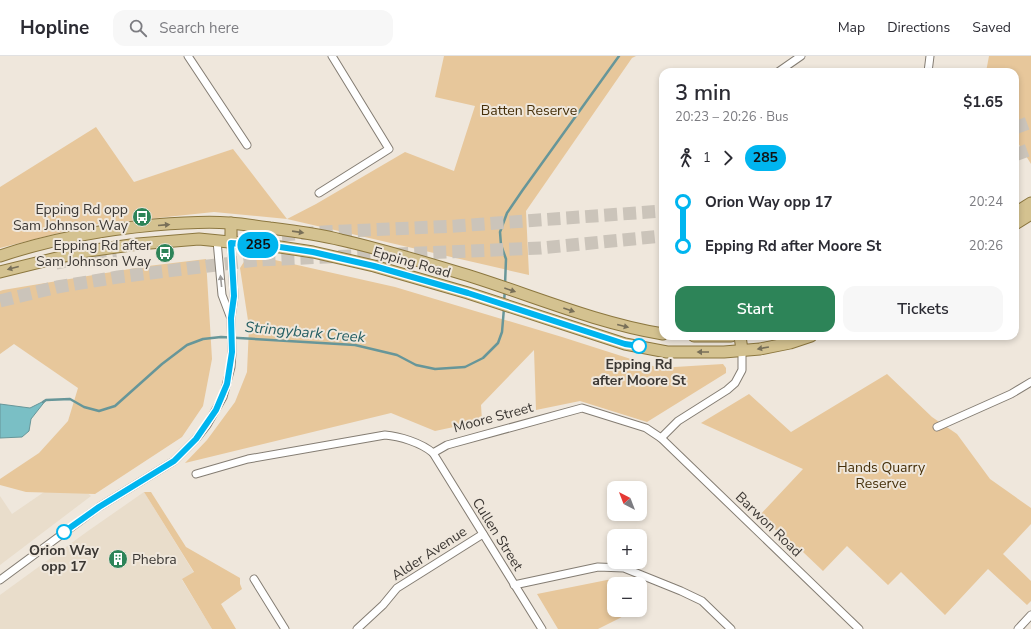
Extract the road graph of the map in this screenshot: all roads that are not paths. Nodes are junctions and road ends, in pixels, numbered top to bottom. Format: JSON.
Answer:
{"nodes":[{"id":1,"x":188,"y":56,"type":"edge"},
{"id":2,"x":332,"y":56,"type":"edge"},
{"id":3,"x":801,"y":56,"type":"edge"},
{"id":4,"x":930,"y":56,"type":"edge"},
{"id":5,"x":784,"y":68,"type":"edge"},
{"id":6,"x":928,"y":68,"type":"edge"},
{"id":7,"x":247,"y":145,"type":"dead end"},
{"id":8,"x":319,"y":193,"type":"dead end"},
{"id":9,"x":1031,"y":203,"type":"edge"},
{"id":10,"x":1019,"y":210,"type":"edge"},
{"id":11,"x":1031,"y":214,"type":"edge"},
{"id":12,"x":217,"y":222,"type":"junction"},
{"id":13,"x":1019,"y":222,"type":"edge"},
{"id":14,"x":231,"y":223,"type":"junction"},
{"id":15,"x":217,"y":241,"type":"junction"},
{"id":16,"x":231,"y":243,"type":"junction"},
{"id":17,"x":0,"y":256,"type":"edge"},
{"id":18,"x":0,"y":272,"type":"edge"},
{"id":19,"x":231,"y":318,"type":"junction"},
{"id":20,"x":659,"y":333,"type":"edge"},
{"id":21,"x":741,"y":340,"type":"edge"},
{"id":22,"x":796,"y":340,"type":"edge"},
{"id":23,"x":742,"y":350,"type":"junction"},
{"id":24,"x":1031,"y":382,"type":"edge"},
{"id":25,"x":937,"y":427,"type":"dead end"},
{"id":26,"x":661,"y":438,"type":"junction"},
{"id":27,"x":433,"y":453,"type":"junction"},
{"id":28,"x":196,"y":474,"type":"dead end"},
{"id":29,"x":483,"y":534,"type":"junction"},
{"id":30,"x":254,"y":579,"type":"dead end"},
{"id":31,"x":0,"y":580,"type":"edge"},
{"id":32,"x":514,"y":585,"type":"junction"},
{"id":33,"x":1031,"y":615,"type":"edge"},
{"id":34,"x":285,"y":629,"type":"edge"},
{"id":35,"x":357,"y":629,"type":"edge"},
{"id":36,"x":542,"y":629,"type":"edge"},
{"id":37,"x":731,"y":629,"type":"edge"},
{"id":38,"x":859,"y":629,"type":"edge"},
{"id":39,"x":1018,"y":629,"type":"edge"}],
"edges":[{"from":1,"to":7,"type":"street"},
{"from":2,"to":8,"type":"street"},
{"from":3,"to":5,"type":"street"},
{"from":4,"to":6,"type":"street"},
{"from":9,"to":10,"type":"main road"},
{"from":11,"to":13,"type":"main road"},
{"from":12,"to":14,"type":"main road","name":"Epping Road"},
{"from":12,"to":15,"type":"main road"},
{"from":17,"to":12,"type":"main road","name":"Epping Road","one_way":true},
{"from":14,"to":16,"type":"main road"},
{"from":14,"to":20,"type":"main road","name":"Epping Road","one_way":true},
{"from":15,"to":16,"type":"main road","name":"Epping Road"},
{"from":15,"to":18,"type":"main road","name":"Epping Road","one_way":true},
{"from":19,"to":15,"type":"street","one_way":true},
{"from":16,"to":19,"type":"street"},
{"from":23,"to":16,"type":"main road","name":"Epping Road","one_way":true},
{"from":19,"to":31,"type":"street"},
{"from":21,"to":23,"type":"main road"},
{"from":22,"to":23,"type":"main road","name":"Epping Road","one_way":true},
{"from":23,"to":26,"type":"street"},
{"from":24,"to":25,"type":"street"},
{"from":26,"to":27,"type":"street","name":"Moore Street"},
{"from":26,"to":38,"type":"street","name":"Barwon Road"},
{"from":27,"to":28,"type":"street"},
{"from":27,"to":29,"type":"street","name":"Cullen Street"},
{"from":29,"to":32,"type":"street","name":"Cullen Street"},
{"from":29,"to":35,"type":"street","name":"Alder Avenue"},
{"from":30,"to":34,"type":"street"},
{"from":32,"to":36,"type":"street","name":"Cullen Street"},
{"from":32,"to":37,"type":"street"},
{"from":33,"to":39,"type":"street"}]}
